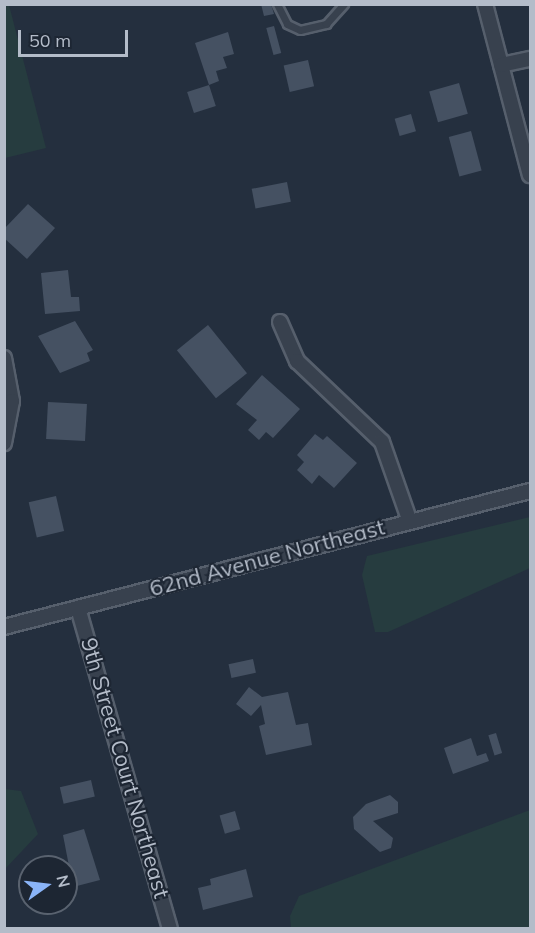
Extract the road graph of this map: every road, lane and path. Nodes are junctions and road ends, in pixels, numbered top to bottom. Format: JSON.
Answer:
{"nodes":[{"id":1,"x":277,"y":4,"type":"edge"},
{"id":2,"x":344,"y":4,"type":"edge"},
{"id":3,"x":485,"y":4,"type":"edge"},
{"id":4,"x":531,"y":59,"type":"edge"},
{"id":5,"x":501,"y":65,"type":"junction"},
{"id":6,"x":531,"y":175,"type":"edge"},
{"id":7,"x":280,"y":322,"type":"dead end"},
{"id":8,"x":4,"y":358,"type":"edge"},
{"id":9,"x":4,"y":443,"type":"edge"},
{"id":10,"x":531,"y":491,"type":"edge"},
{"id":11,"x":409,"y":519,"type":"junction"},
{"id":12,"x":78,"y":608,"type":"junction"},
{"id":13,"x":4,"y":627,"type":"edge"},
{"id":14,"x":170,"y":928,"type":"edge"}],
"edges":[{"from":1,"to":2,"type":"lane"},
{"from":3,"to":5,"type":"street"},
{"from":4,"to":5,"type":"street"},
{"from":5,"to":6,"type":"street"},
{"from":7,"to":11,"type":"street"},
{"from":8,"to":9,"type":"street"},
{"from":10,"to":11,"type":"street","name":"62nd Avenue Northeast"},
{"from":11,"to":12,"type":"street","name":"62nd Avenue Northeast"},
{"from":12,"to":13,"type":"street","name":"62nd Avenue Northeast"},
{"from":12,"to":14,"type":"street","name":"9th Street Court Northeast"}]}
